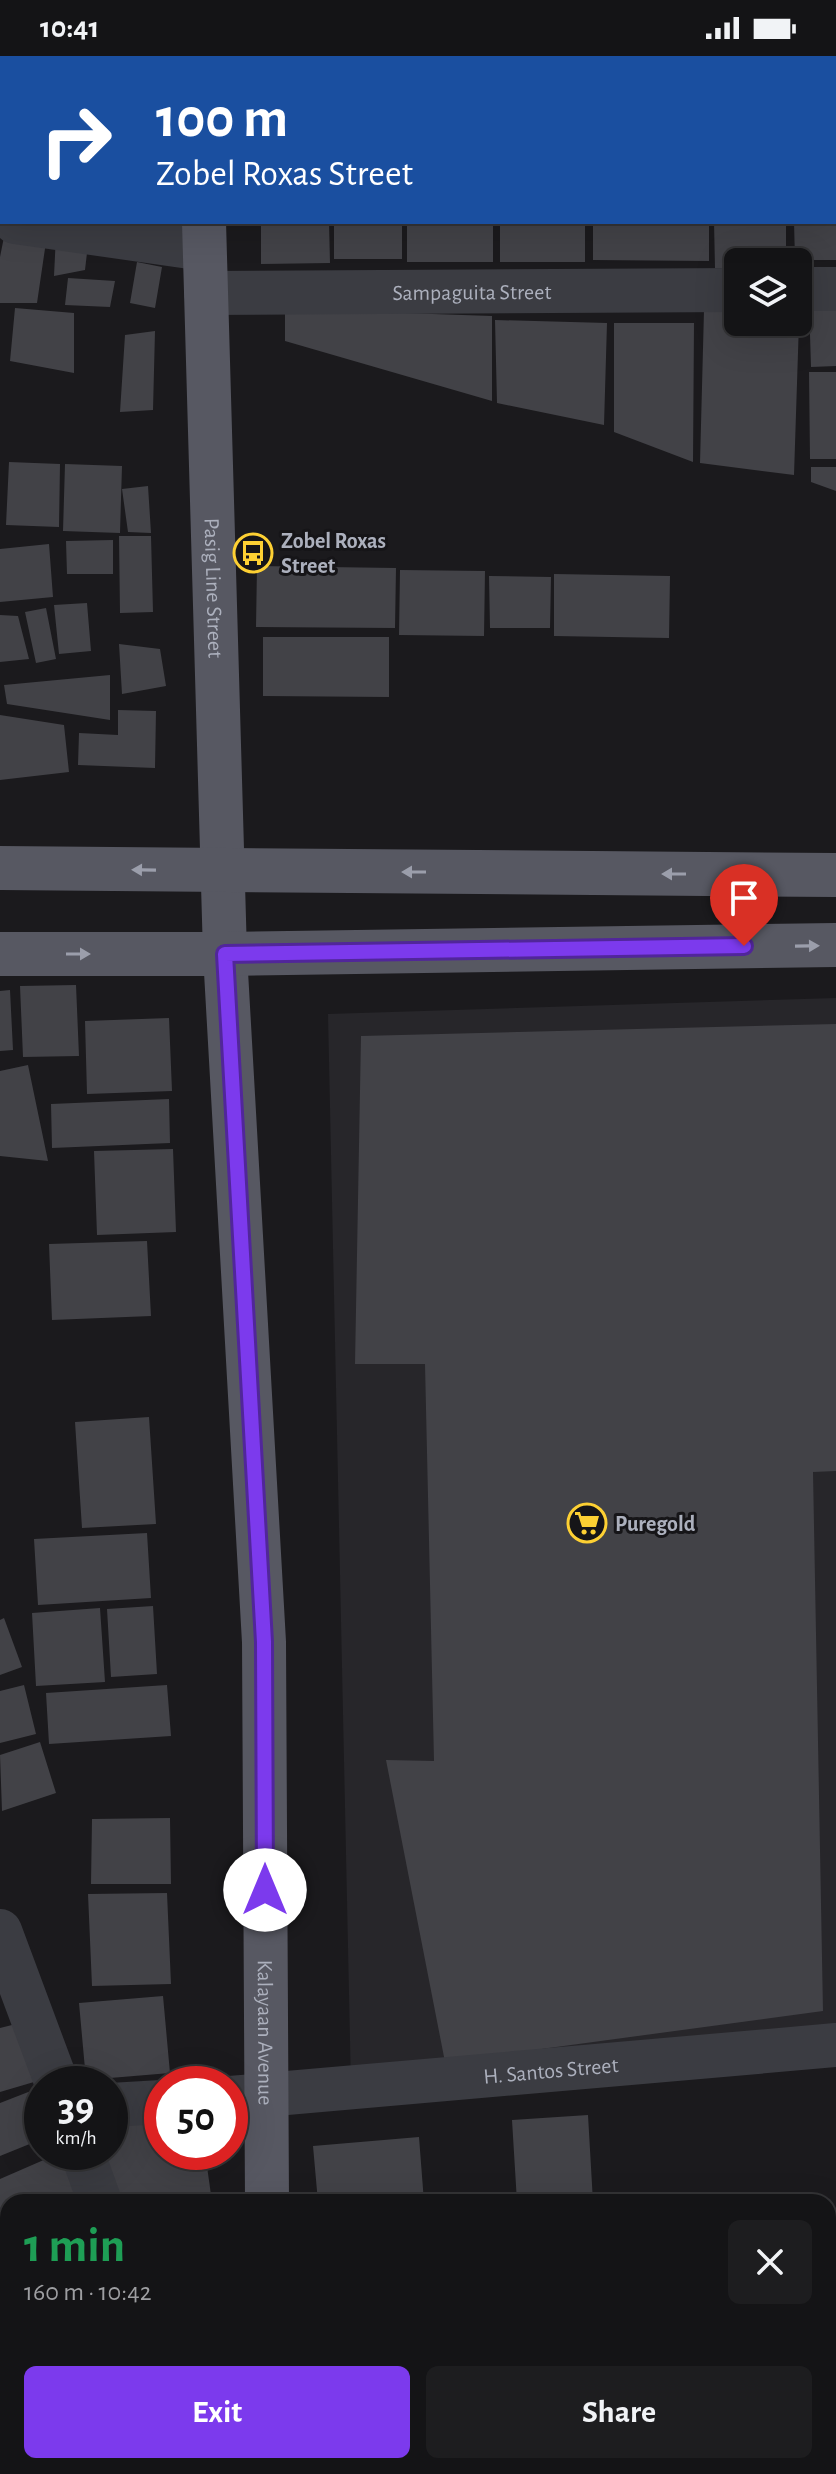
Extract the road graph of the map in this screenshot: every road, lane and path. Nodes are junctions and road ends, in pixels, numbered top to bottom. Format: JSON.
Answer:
{"nodes":[{"id":1,"x":42,"y":224,"type":"edge"},
{"id":2,"x":204,"y":236,"type":"edge"},
{"id":3,"x":812,"y":289,"type":"edge"},
{"id":4,"x":836,"y":289,"type":"edge"},
{"id":5,"x":724,"y":290,"type":"edge"},
{"id":6,"x":206,"y":293,"type":"junction"},
{"id":7,"x":0,"y":868,"type":"edge"},
{"id":8,"x":222,"y":871,"type":"junction"},
{"id":9,"x":836,"y":875,"type":"edge"},
{"id":10,"x":836,"y":945,"type":"edge"},
{"id":11,"x":0,"y":954,"type":"edge"},
{"id":12,"x":225,"y":954,"type":"junction"},
{"id":13,"x":0,"y":1931,"type":"edge"},
{"id":14,"x":836,"y":2045,"type":"edge"},
{"id":15,"x":50,"y":2066,"type":"edge"},
{"id":16,"x":248,"y":2097,"type":"edge"},
{"id":17,"x":88,"y":2170,"type":"edge"},
{"id":18,"x":97,"y":2194,"type":"edge"},
{"id":19,"x":266,"y":2194,"type":"edge"}],
"edges":[{"from":1,"to":2,"type":"street"},
{"from":2,"to":6,"type":"main road","name":"Pasig Line Street"},
{"from":3,"to":4,"type":"street"},
{"from":5,"to":6,"type":"street","name":"Sampaguita Street"},
{"from":6,"to":8,"type":"main road","name":"Pasig Line Street"},
{"from":8,"to":7,"type":"main road","one_way":true},
{"from":9,"to":8,"type":"main road","one_way":true},
{"from":8,"to":12,"type":"main road","name":"Pasig Line Street"},
{"from":12,"to":10,"type":"main road","one_way":true},
{"from":11,"to":12,"type":"main road","one_way":true},
{"from":12,"to":16,"type":"main road","name":"Kalayaan Avenue"},
{"from":13,"to":15,"type":"street"},
{"from":14,"to":16,"type":"street","name":"H. Santos Street"},
{"from":16,"to":19,"type":"main road","name":"Kalayaan Avenue"},
{"from":17,"to":18,"type":"street"}]}
